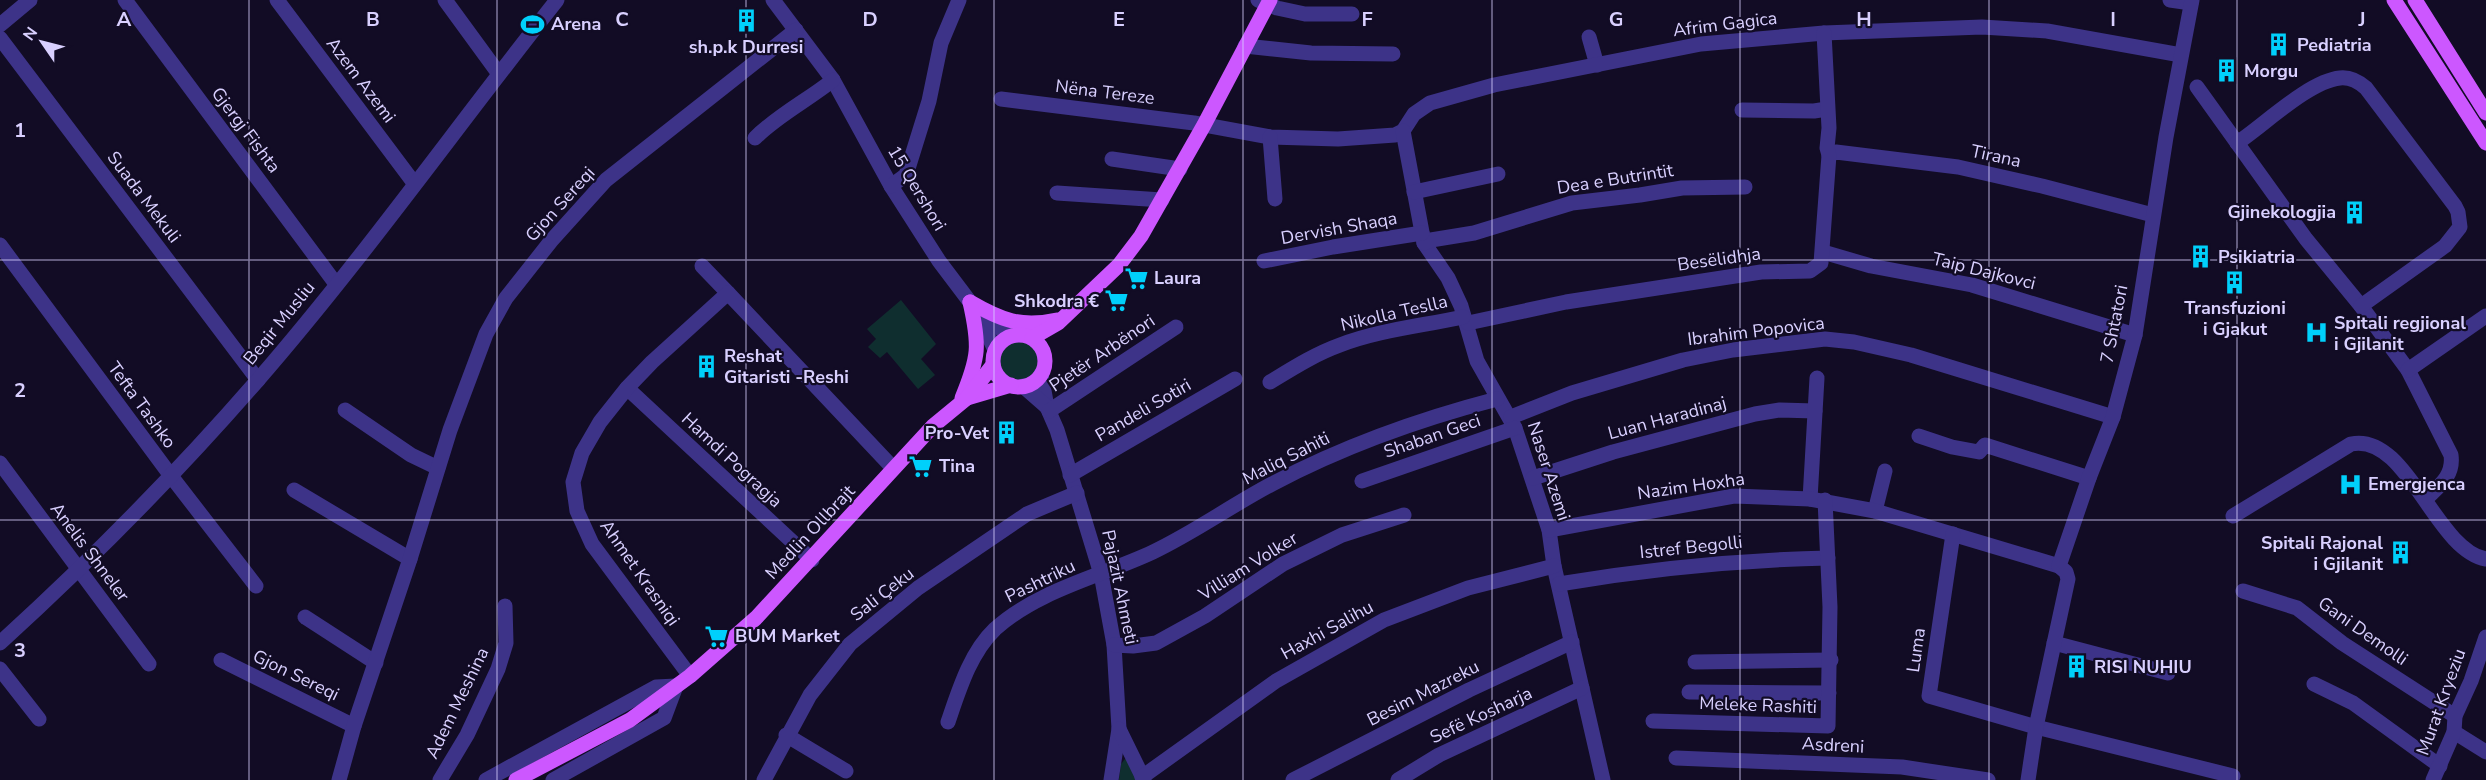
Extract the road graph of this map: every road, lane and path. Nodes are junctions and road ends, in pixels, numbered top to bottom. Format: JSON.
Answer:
{"nodes":[{"id":1,"x":30,"y":0,"type":"edge"},
{"id":2,"x":125,"y":0,"type":"edge"},
{"id":3,"x":277,"y":0,"type":"edge"},
{"id":4,"x":445,"y":0,"type":"edge"},
{"id":5,"x":557,"y":0,"type":"edge"},
{"id":6,"x":773,"y":0,"type":"edge"},
{"id":7,"x":959,"y":0,"type":"edge"},
{"id":8,"x":2170,"y":0,"type":"edge"},
{"id":9,"x":2394,"y":0,"type":"edge"},
{"id":10,"x":2415,"y":0,"type":"edge"},
{"id":11,"x":1265,"y":1,"type":"edge"},
{"id":12,"x":2192,"y":1,"type":"edge"},
{"id":13,"x":1352,"y":14,"type":"dead end"},
{"id":14,"x":0,"y":25,"type":"edge"},
{"id":15,"x":796,"y":30,"type":"junction"},
{"id":16,"x":1824,"y":33,"type":"junction"},
{"id":17,"x":1589,"y":37,"type":"dead end"},
{"id":18,"x":0,"y":38,"type":"edge"},
{"id":19,"x":1245,"y":46,"type":"junction"},
{"id":20,"x":1394,"y":54,"type":"dead end"},
{"id":21,"x":2181,"y":56,"type":"junction"},
{"id":22,"x":1597,"y":65,"type":"junction"},
{"id":23,"x":499,"y":74,"type":"junction"},
{"id":24,"x":833,"y":80,"type":"junction"},
{"id":25,"x":2197,"y":87,"type":"dead end"},
{"id":26,"x":1001,"y":99,"type":"dead end"},
{"id":27,"x":1827,"y":109,"type":"junction"},
{"id":28,"x":1742,"y":110,"type":"dead end"},
{"id":29,"x":2486,"y":113,"type":"edge"},
{"id":30,"x":1204,"y":125,"type":"junction"},
{"id":31,"x":1403,"y":130,"type":"junction"},
{"id":32,"x":1269,"y":137,"type":"junction"},
{"id":33,"x":755,"y":138,"type":"dead end"},
{"id":34,"x":2486,"y":142,"type":"edge"},
{"id":35,"x":2237,"y":143,"type":"junction"},
{"id":36,"x":1828,"y":155,"type":"junction"},
{"id":37,"x":1112,"y":159,"type":"dead end"},
{"id":38,"x":1180,"y":169,"type":"junction"},
{"id":39,"x":1498,"y":174,"type":"dead end"},
{"id":40,"x":414,"y":183,"type":"junction"},
{"id":41,"x":891,"y":186,"type":"junction"},
{"id":42,"x":1745,"y":187,"type":"dead end"},
{"id":43,"x":1414,"y":192,"type":"junction"},
{"id":44,"x":1057,"y":193,"type":"dead end"},
{"id":45,"x":1275,"y":199,"type":"dead end"},
{"id":46,"x":1162,"y":200,"type":"junction"},
{"id":47,"x":2153,"y":215,"type":"junction"},
{"id":48,"x":1423,"y":238,"type":"junction"},
{"id":49,"x":0,"y":245,"type":"edge"},
{"id":50,"x":1823,"y":252,"type":"junction"},
{"id":51,"x":1264,"y":261,"type":"dead end"},
{"id":52,"x":702,"y":266,"type":"dead end"},
{"id":53,"x":336,"y":284,"type":"junction"},
{"id":54,"x":728,"y":293,"type":"junction"},
{"id":55,"x":973,"y":306,"type":"junction"},
{"id":56,"x":2361,"y":306,"type":"junction"},
{"id":57,"x":2486,"y":316,"type":"edge"},
{"id":58,"x":1465,"y":320,"type":"junction"},
{"id":59,"x":1061,"y":321,"type":"junction"},
{"id":60,"x":1176,"y":327,"type":"dead end"},
{"id":61,"x":2135,"y":335,"type":"junction"},
{"id":62,"x":1010,"y":336,"type":"junction"},
{"id":63,"x":1032,"y":338,"type":"junction"},
{"id":64,"x":1044,"y":353,"type":"junction"},
{"id":65,"x":994,"y":358,"type":"junction"},
{"id":66,"x":2409,"y":370,"type":"junction"},
{"id":67,"x":1041,"y":374,"type":"junction"},
{"id":68,"x":1817,"y":378,"type":"dead end"},
{"id":69,"x":258,"y":380,"type":"junction"},
{"id":70,"x":1235,"y":380,"type":"dead end"},
{"id":71,"x":1270,"y":382,"type":"dead end"},
{"id":72,"x":1017,"y":386,"type":"junction"},
{"id":73,"x":627,"y":388,"type":"junction"},
{"id":74,"x":1497,"y":399,"type":"junction"},
{"id":75,"x":963,"y":401,"type":"junction"},
{"id":76,"x":1048,"y":409,"type":"junction"},
{"id":77,"x":345,"y":410,"type":"dead end"},
{"id":78,"x":1815,"y":411,"type":"junction"},
{"id":79,"x":2113,"y":417,"type":"junction"},
{"id":80,"x":1513,"y":422,"type":"junction"},
{"id":81,"x":1919,"y":436,"type":"dead end"},
{"id":82,"x":0,"y":462,"type":"edge"},
{"id":83,"x":438,"y":468,"type":"junction"},
{"id":84,"x":893,"y":468,"type":"junction"},
{"id":85,"x":1885,"y":471,"type":"dead end"},
{"id":86,"x":1070,"y":475,"type":"junction"},
{"id":87,"x":171,"y":476,"type":"junction"},
{"id":88,"x":1533,"y":478,"type":"junction"},
{"id":89,"x":2089,"y":478,"type":"junction"},
{"id":90,"x":1362,"y":481,"type":"dead end"},
{"id":91,"x":294,"y":490,"type":"dead end"},
{"id":92,"x":1077,"y":493,"type":"junction"},
{"id":93,"x":2426,"y":499,"type":"junction"},
{"id":94,"x":1817,"y":500,"type":"junction"},
{"id":95,"x":1875,"y":511,"type":"junction"},
{"id":96,"x":1404,"y":515,"type":"dead end"},
{"id":97,"x":2233,"y":516,"type":"dead end"},
{"id":98,"x":1549,"y":530,"type":"junction"},
{"id":99,"x":1953,"y":534,"type":"junction"},
{"id":100,"x":1828,"y":558,"type":"junction"},
{"id":101,"x":410,"y":559,"type":"junction"},
{"id":102,"x":2486,"y":559,"type":"edge"},
{"id":103,"x":812,"y":560,"type":"junction"},
{"id":104,"x":1554,"y":566,"type":"junction"},
{"id":105,"x":2059,"y":566,"type":"junction"},
{"id":106,"x":80,"y":570,"type":"junction"},
{"id":107,"x":1101,"y":574,"type":"junction"},
{"id":108,"x":1560,"y":584,"type":"junction"},
{"id":109,"x":256,"y":586,"type":"dead end"},
{"id":110,"x":2243,"y":591,"type":"dead end"},
{"id":111,"x":505,"y":606,"type":"dead end"},
{"id":112,"x":305,"y":617,"type":"dead end"},
{"id":113,"x":1572,"y":642,"type":"junction"},
{"id":114,"x":0,"y":643,"type":"edge"},
{"id":115,"x":2054,"y":643,"type":"junction"},
{"id":116,"x":2485,"y":643,"type":"edge"},
{"id":117,"x":1114,"y":645,"type":"junction"},
{"id":118,"x":221,"y":660,"type":"dead end"},
{"id":119,"x":1831,"y":660,"type":"junction"},
{"id":120,"x":1695,"y":662,"type":"dead end"},
{"id":121,"x":376,"y":663,"type":"junction"},
{"id":122,"x":149,"y":664,"type":"dead end"},
{"id":123,"x":0,"y":669,"type":"edge"},
{"id":124,"x":2168,"y":673,"type":"dead end"},
{"id":125,"x":690,"y":676,"type":"junction"},
{"id":126,"x":2314,"y":684,"type":"dead end"},
{"id":127,"x":676,"y":686,"type":"junction"},
{"id":128,"x":1582,"y":688,"type":"junction"},
{"id":129,"x":1689,"y":692,"type":"dead end"},
{"id":130,"x":1829,"y":693,"type":"junction"},
{"id":131,"x":2455,"y":716,"type":"junction"},
{"id":132,"x":39,"y":719,"type":"dead end"},
{"id":133,"x":1653,"y":721,"type":"dead end"},
{"id":134,"x":948,"y":722,"type":"dead end"},
{"id":135,"x":354,"y":726,"type":"junction"},
{"id":136,"x":2036,"y":727,"type":"junction"},
{"id":137,"x":1119,"y":729,"type":"junction"},
{"id":138,"x":2454,"y":732,"type":"junction"},
{"id":139,"x":786,"y":735,"type":"junction"},
{"id":140,"x":2486,"y":752,"type":"edge"},
{"id":141,"x":1676,"y":758,"type":"dead end"},
{"id":142,"x":846,"y":771,"type":"dead end"},
{"id":143,"x":2233,"y":776,"type":"dead end"},
{"id":144,"x":2436,"y":776,"type":"edge"},
{"id":145,"x":1143,"y":778,"type":"edge"},
{"id":146,"x":339,"y":780,"type":"edge"},
{"id":147,"x":441,"y":780,"type":"edge"},
{"id":148,"x":486,"y":780,"type":"edge"},
{"id":149,"x":516,"y":780,"type":"edge"},
{"id":150,"x":554,"y":780,"type":"edge"},
{"id":151,"x":764,"y":780,"type":"edge"},
{"id":152,"x":1111,"y":780,"type":"edge"},
{"id":153,"x":1293,"y":780,"type":"edge"},
{"id":154,"x":1398,"y":780,"type":"edge"},
{"id":155,"x":1602,"y":780,"type":"edge"},
{"id":156,"x":1988,"y":780,"type":"edge"},
{"id":157,"x":2028,"y":780,"type":"edge"}],
"edges":[{"from":1,"to":14,"type":"street"},
{"from":2,"to":53,"type":"street","name":"Gjergj Fishta"},
{"from":3,"to":40,"type":"street","name":"Azem Azemi"},
{"from":4,"to":23,"type":"street"},
{"from":5,"to":23,"type":"street","name":"Beqir Musliu"},
{"from":6,"to":15,"type":"street","name":"15 Qershori"},
{"from":7,"to":41,"type":"street"},
{"from":8,"to":12,"type":"street"},
{"from":9,"to":34,"type":"main road"},
{"from":10,"to":29,"type":"main road"},
{"from":11,"to":13,"type":"street"},
{"from":11,"to":19,"type":"main road"},
{"from":12,"to":21,"type":"street","name":"7 Shtatori"},
{"from":15,"to":24,"type":"street","name":"15 Qershori"},
{"from":15,"to":83,"type":"street","name":"Gjon Sereqi"},
{"from":16,"to":21,"type":"street","name":"Afrim Gagica"},
{"from":16,"to":22,"type":"street","name":"Afrim Gagica"},
{"from":16,"to":27,"type":"street"},
{"from":17,"to":22,"type":"street"},
{"from":18,"to":69,"type":"street","name":"Suada Mekuli"},
{"from":19,"to":20,"type":"street"},
{"from":19,"to":30,"type":"main road"},
{"from":21,"to":47,"type":"street","name":"7 Shtatori"},
{"from":22,"to":31,"type":"street","name":"Afrim Gagica"},
{"from":23,"to":40,"type":"street","name":"Beqir Musliu"},
{"from":24,"to":33,"type":"street"},
{"from":24,"to":41,"type":"street","name":"15 Qershori"},
{"from":25,"to":35,"type":"street"},
{"from":26,"to":30,"type":"street","name":"Nëna Tereze"},
{"from":27,"to":28,"type":"street"},
{"from":27,"to":36,"type":"street"},
{"from":30,"to":32,"type":"street"},
{"from":30,"to":38,"type":"main road"},
{"from":31,"to":32,"type":"street"},
{"from":31,"to":43,"type":"street","name":"Naser Azemi"},
{"from":32,"to":45,"type":"street"},
{"from":35,"to":56,"type":"street"},
{"from":35,"to":56,"type":"street"},
{"from":36,"to":47,"type":"street","name":"Tirana"},
{"from":36,"to":50,"type":"street"},
{"from":37,"to":38,"type":"street"},
{"from":38,"to":46,"type":"main road"},
{"from":39,"to":43,"type":"street"},
{"from":40,"to":53,"type":"street","name":"Beqir Musliu"},
{"from":41,"to":55,"type":"street","name":"15 Qershori"},
{"from":42,"to":48,"type":"street","name":"Dea e Butrintit"},
{"from":43,"to":48,"type":"street","name":"Naser Azemi"},
{"from":44,"to":46,"type":"street"},
{"from":46,"to":59,"type":"main road"},
{"from":47,"to":61,"type":"street","name":"7 Shtatori"},
{"from":48,"to":51,"type":"street","name":"Dervish Shaqa"},
{"from":48,"to":58,"type":"street","name":"Naser Azemi"},
{"from":49,"to":87,"type":"street","name":"Tefta Tashko"},
{"from":50,"to":58,"type":"street","name":"Besëlidhja"},
{"from":50,"to":61,"type":"street","name":"Taip Dajkovci"},
{"from":52,"to":54,"type":"street"},
{"from":53,"to":69,"type":"street","name":"Beqir Musliu"},
{"from":54,"to":73,"type":"street","name":"Ahmet Krasniqi"},
{"from":54,"to":84,"type":"street"},
{"from":55,"to":59,"type":"main road"},
{"from":55,"to":62,"type":"street","name":"15 Qershori"},
{"from":55,"to":65,"type":"street","name":"15 Qershori"},
{"from":55,"to":75,"type":"main road"},
{"from":56,"to":66,"type":"street"},
{"from":57,"to":66,"type":"street"},
{"from":58,"to":71,"type":"street","name":"Nikolla Teslla"},
{"from":58,"to":74,"type":"street","name":"Naser Azemi"},
{"from":59,"to":63,"type":"main road"},
{"from":59,"to":64,"type":"main road"},
{"from":60,"to":76,"type":"street","name":"Pjetër Arbënori"},
{"from":61,"to":79,"type":"street","name":"7 Shtatori"},
{"from":62,"to":63,"type":"main road"},
{"from":62,"to":65,"type":"main road"},
{"from":63,"to":64,"type":"main road"},
{"from":64,"to":67,"type":"main road"},
{"from":65,"to":72,"type":"main road"},
{"from":65,"to":75,"type":"main road","name":"Medlin Ollbrajt"},
{"from":66,"to":93,"type":"street"},
{"from":67,"to":72,"type":"main road"},
{"from":67,"to":76,"type":"street","name":"Pajazit Ahmeti"},
{"from":68,"to":78,"type":"street"},
{"from":69,"to":87,"type":"street","name":"Beqir Musliu"},
{"from":70,"to":86,"type":"street","name":"Pandeli Sotiri"},
{"from":72,"to":75,"type":"main road","name":"Medlin Ollbrajt"},
{"from":72,"to":76,"type":"street"},
{"from":73,"to":103,"type":"street","name":"Hamdi Pogragja"},
{"from":73,"to":125,"type":"street","name":"Ahmet Krasniqi"},
{"from":74,"to":80,"type":"street","name":"Naser Azemi"},
{"from":74,"to":107,"type":"street","name":"Maliq Sahiti"},
{"from":75,"to":84,"type":"main road","name":"Medlin Ollbrajt"},
{"from":76,"to":86,"type":"street","name":"Pajazit Ahmeti"},
{"from":77,"to":83,"type":"street"},
{"from":78,"to":88,"type":"street","name":"Luan Haradinaj"},
{"from":78,"to":94,"type":"street"},
{"from":79,"to":80,"type":"street","name":"Ibrahim Popovica"},
{"from":79,"to":89,"type":"street","name":"7 Shtatori"},
{"from":80,"to":88,"type":"street","name":"Naser Azemi"},
{"from":80,"to":90,"type":"street","name":"Shaban Geci"},
{"from":81,"to":89,"type":"street"},
{"from":82,"to":106,"type":"street","name":"Anelis Shneler"},
{"from":83,"to":101,"type":"street","name":"Gjon Sereqi"},
{"from":84,"to":103,"type":"main road","name":"Medlin Ollbrajt"},
{"from":85,"to":95,"type":"street"},
{"from":86,"to":92,"type":"street","name":"Pajazit Ahmeti"},
{"from":87,"to":106,"type":"street","name":"Beqir Musliu"},
{"from":87,"to":109,"type":"street","name":"Tefta Tashko"},
{"from":88,"to":98,"type":"street","name":"Naser Azemi"},
{"from":89,"to":105,"type":"street","name":"7 Shtatori"},
{"from":91,"to":101,"type":"street"},
{"from":92,"to":107,"type":"street","name":"Pajazit Ahmeti"},
{"from":92,"to":139,"type":"street","name":"Sali Çeku"},
{"from":93,"to":97,"type":"street"},
{"from":93,"to":102,"type":"street"},
{"from":94,"to":95,"type":"street","name":"Nazim Hoxha"},
{"from":94,"to":98,"type":"street","name":"Nazim Hoxha"},
{"from":94,"to":100,"type":"street","name":"Meleke Rashiti"},
{"from":95,"to":99,"type":"street","name":"Nazim Hoxha"},
{"from":96,"to":117,"type":"street","name":"Villiam Volker"},
{"from":98,"to":104,"type":"street","name":"Naser Azemi"},
{"from":99,"to":105,"type":"street","name":"Nazim Hoxha"},
{"from":99,"to":136,"type":"street","name":"Luma"},
{"from":100,"to":108,"type":"street","name":"Istref Begolli"},
{"from":100,"to":119,"type":"street","name":"Meleke Rashiti"},
{"from":101,"to":121,"type":"street","name":"Gjon Sereqi"},
{"from":103,"to":125,"type":"main road","name":"Medlin Ollbrajt"},
{"from":104,"to":108,"type":"street","name":"Naser Azemi"},
{"from":104,"to":145,"type":"street","name":"Haxhi Salihu"},
{"from":105,"to":115,"type":"street"},
{"from":106,"to":114,"type":"street","name":"Beqir Musliu"},
{"from":106,"to":122,"type":"street","name":"Anelis Shneler"},
{"from":107,"to":117,"type":"street","name":"Pajazit Ahmeti"},
{"from":107,"to":134,"type":"street","name":"Pashtriku"},
{"from":108,"to":113,"type":"street","name":"Naser Azemi"},
{"from":110,"to":131,"type":"street","name":"Gani Demolli"},
{"from":111,"to":147,"type":"street","name":"Adem Meshina"},
{"from":112,"to":121,"type":"street"},
{"from":113,"to":128,"type":"street","name":"Naser Azemi"},
{"from":113,"to":153,"type":"street","name":"Besim Mazreku"},
{"from":115,"to":124,"type":"street"},
{"from":115,"to":136,"type":"street"},
{"from":116,"to":131,"type":"street","name":"Murat Kryeziu"},
{"from":117,"to":137,"type":"street","name":"Pajazit Ahmeti"},
{"from":118,"to":135,"type":"street","name":"Gjon Sereqi"},
{"from":119,"to":120,"type":"street"},
{"from":119,"to":130,"type":"street","name":"Meleke Rashiti"},
{"from":121,"to":135,"type":"street","name":"Gjon Sereqi"},
{"from":123,"to":132,"type":"street"},
{"from":125,"to":127,"type":"main road","name":"Medlin Ollbrajt"},
{"from":126,"to":144,"type":"street"},
{"from":127,"to":148,"type":"street","name":"Medlin Ollbrajt"},
{"from":127,"to":149,"type":"main road","name":"Medlin Ollbrajt"},
{"from":127,"to":150,"type":"street"},
{"from":128,"to":154,"type":"street","name":"Sefë Kosharja"},
{"from":128,"to":155,"type":"street","name":"Naser Azemi"},
{"from":129,"to":130,"type":"street","name":"Meleke Rashiti"},
{"from":130,"to":133,"type":"street","name":"Meleke Rashiti"},
{"from":131,"to":138,"type":"street","name":"Murat Kryeziu"},
{"from":135,"to":146,"type":"street","name":"Gjon Sereqi"},
{"from":136,"to":143,"type":"street"},
{"from":136,"to":157,"type":"street"},
{"from":137,"to":145,"type":"street"},
{"from":137,"to":152,"type":"street","name":"Pajazit Ahmeti"},
{"from":138,"to":140,"type":"street"},
{"from":138,"to":144,"type":"street","name":"Murat Kryeziu"},
{"from":139,"to":142,"type":"street"},
{"from":139,"to":151,"type":"street","name":"Sali Çeku"},
{"from":141,"to":156,"type":"street","name":"Asdreni"}]}
